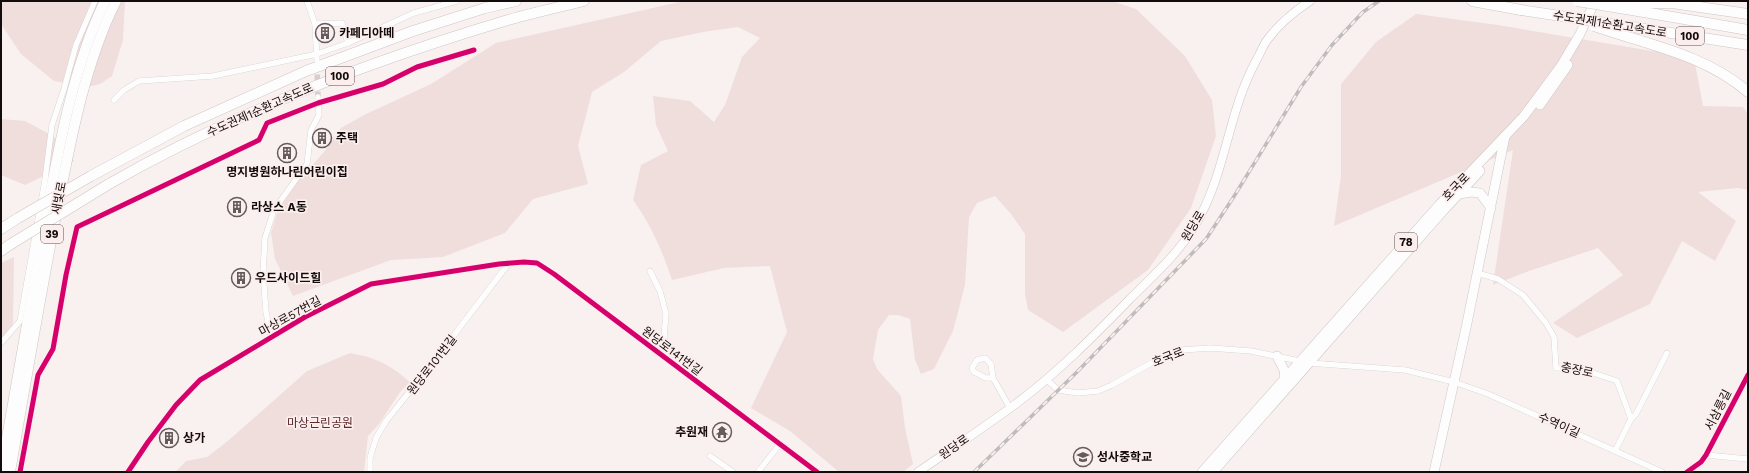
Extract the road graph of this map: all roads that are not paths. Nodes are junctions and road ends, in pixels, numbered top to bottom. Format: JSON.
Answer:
{"nodes":[{"id":1,"x":95,"y":1,"type":"edge"},
{"id":2,"x":105,"y":1,"type":"edge"},
{"id":3,"x":116,"y":1,"type":"edge"},
{"id":4,"x":307,"y":1,"type":"edge"},
{"id":5,"x":456,"y":1,"type":"edge"},
{"id":6,"x":516,"y":1,"type":"edge"},
{"id":7,"x":584,"y":1,"type":"edge"},
{"id":8,"x":1310,"y":1,"type":"edge"},
{"id":9,"x":1472,"y":1,"type":"edge"},
{"id":10,"x":1596,"y":1,"type":"edge"},
{"id":11,"x":1601,"y":1,"type":"edge"},
{"id":12,"x":1706,"y":1,"type":"edge"},
{"id":13,"x":1581,"y":2,"type":"edge"},
{"id":14,"x":1672,"y":3,"type":"junction"},
{"id":15,"x":1638,"y":7,"type":"junction"},
{"id":16,"x":1748,"y":14,"type":"edge"},
{"id":17,"x":1565,"y":16,"type":"junction"},
{"id":18,"x":315,"y":24,"type":"junction"},
{"id":19,"x":1748,"y":30,"type":"edge"},
{"id":20,"x":348,"y":43,"type":"junction"},
{"id":21,"x":1748,"y":45,"type":"edge"},
{"id":22,"x":474,"y":50,"type":"dead end"},
{"id":23,"x":317,"y":57,"type":"junction"},
{"id":24,"x":1748,"y":92,"type":"edge"},
{"id":25,"x":114,"y":100,"type":"dead end"},
{"id":26,"x":318,"y":100,"type":"junction"},
{"id":27,"x":1505,"y":136,"type":"junction"},
{"id":28,"x":1503,"y":146,"type":"junction"},
{"id":29,"x":1458,"y":194,"type":"junction"},
{"id":30,"x":1491,"y":208,"type":"junction"},
{"id":31,"x":1,"y":228,"type":"edge"},
{"id":32,"x":1,"y":251,"type":"edge"},
{"id":33,"x":509,"y":263,"type":"junction"},
{"id":34,"x":650,"y":271,"type":"dead end"},
{"id":35,"x":1477,"y":274,"type":"junction"},
{"id":36,"x":271,"y":337,"type":"junction"},
{"id":37,"x":1,"y":343,"type":"edge"},
{"id":38,"x":1667,"y":353,"type":"dead end"},
{"id":39,"x":1277,"y":356,"type":"junction"},
{"id":40,"x":670,"y":361,"type":"junction"},
{"id":41,"x":1305,"y":362,"type":"junction"},
{"id":42,"x":1748,"y":375,"type":"edge"},
{"id":43,"x":993,"y":378,"type":"dead end"},
{"id":44,"x":1046,"y":379,"type":"junction"},
{"id":45,"x":1285,"y":379,"type":"junction"},
{"id":46,"x":1454,"y":382,"type":"junction"},
{"id":47,"x":1010,"y":408,"type":"junction"},
{"id":48,"x":1631,"y":418,"type":"junction"},
{"id":49,"x":780,"y":444,"type":"junction"},
{"id":50,"x":1615,"y":450,"type":"junction"},
{"id":51,"x":1706,"y":455,"type":"junction"},
{"id":52,"x":710,"y":456,"type":"dead end"},
{"id":53,"x":1748,"y":459,"type":"edge"},
{"id":54,"x":1,"y":472,"type":"edge"},
{"id":55,"x":10,"y":472,"type":"edge"},
{"id":56,"x":20,"y":472,"type":"edge"},
{"id":57,"x":128,"y":472,"type":"edge"},
{"id":58,"x":370,"y":472,"type":"edge"},
{"id":59,"x":732,"y":472,"type":"edge"},
{"id":60,"x":759,"y":472,"type":"edge"},
{"id":61,"x":817,"y":472,"type":"edge"},
{"id":62,"x":918,"y":472,"type":"edge"},
{"id":63,"x":1202,"y":472,"type":"edge"},
{"id":64,"x":1213,"y":472,"type":"edge"},
{"id":65,"x":1434,"y":472,"type":"edge"},
{"id":66,"x":1662,"y":472,"type":"edge"},
{"id":67,"x":1687,"y":472,"type":"edge"}],
"edges":[{"from":1,"to":37,"type":"street"},
{"from":2,"to":54,"type":"highway","name":"새빛로","number":"39"},
{"from":3,"to":55,"type":"highway","name":"새빛로","number":"39"},
{"from":4,"to":18,"type":"street"},
{"from":5,"to":20,"type":"street"},
{"from":6,"to":31,"type":"highway","name":"수도권제1순환고속도로","number":"100","bridge":true},
{"from":7,"to":32,"type":"highway","name":"수도권제1순환고속도로","number":"100","bridge":true},
{"from":8,"to":44,"type":"main road","name":"원당로"},
{"from":9,"to":17,"type":"highway","name":"수도권제1순환고속도로","number":"100","bridge":true},
{"from":10,"to":27,"type":"main road","name":"호국로","number":"78"},
{"from":11,"to":28,"type":"main road","name":"호국로","number":"78"},
{"from":12,"to":14,"type":"highway"},
{"from":13,"to":15,"type":"highway","name":"수도권제1순환고속도로","number":"100","bridge":true},
{"from":14,"to":15,"type":"highway"},
{"from":14,"to":16,"type":"highway"},
{"from":15,"to":19,"type":"highway","name":"수도권제1순환고속도로","number":"100"},
{"from":17,"to":21,"type":"highway","name":"수도권제1순환고속도로","number":"100","bridge":true},
{"from":17,"to":24,"type":"highway","bridge":true},
{"from":18,"to":20,"type":"street"},
{"from":18,"to":23,"type":"street"},
{"from":20,"to":23,"type":"street"},
{"from":22,"to":26,"type":"street"},
{"from":23,"to":25,"type":"street"},
{"from":26,"to":36,"type":"street","name":"마상로57번길"},
{"from":26,"to":56,"type":"street"},
{"from":27,"to":28,"type":"main road"},
{"from":27,"to":41,"type":"main road","name":"호국로","number":"78"},
{"from":28,"to":29,"type":"main road","name":"호국로","number":"78"},
{"from":28,"to":30,"type":"main road"},
{"from":29,"to":30,"type":"main road"},
{"from":29,"to":41,"type":"main road","name":"호국로","number":"78"},
{"from":30,"to":35,"type":"main road"},
{"from":33,"to":36,"type":"street","name":"마상로57번길"},
{"from":33,"to":40,"type":"street","name":"원당로141번길"},
{"from":33,"to":58,"type":"street","name":"원당로101번길"},
{"from":34,"to":40,"type":"street","name":"원당로141번길"},
{"from":35,"to":46,"type":"main road"},
{"from":35,"to":48,"type":"street","name":"충장로"},
{"from":36,"to":57,"type":"street","name":"마상로57번길"},
{"from":38,"to":48,"type":"street"},
{"from":39,"to":41,"type":"street","name":"호국로"},
{"from":39,"to":44,"type":"street","name":"호국로"},
{"from":39,"to":45,"type":"main road"},
{"from":40,"to":49,"type":"street","name":"원당로141번길"},
{"from":41,"to":45,"type":"main road","name":"호국로","number":"78"},
{"from":41,"to":46,"type":"street","name":"호국로"},
{"from":41,"to":64,"type":"main road","name":"호국로","number":"78"},
{"from":42,"to":51,"type":"street","name":"서삼릉길"},
{"from":43,"to":47,"type":"street"},
{"from":44,"to":47,"type":"main road","name":"원당로"},
{"from":45,"to":63,"type":"main road","name":"호국로","number":"78"},
{"from":46,"to":50,"type":"street","name":"수역이길"},
{"from":46,"to":65,"type":"main road"},
{"from":47,"to":62,"type":"main road","name":"원당로"},
{"from":48,"to":50,"type":"street"},
{"from":49,"to":60,"type":"street"},
{"from":49,"to":61,"type":"street","name":"원당로141번길"},
{"from":50,"to":66,"type":"street","name":"수역이길"},
{"from":51,"to":53,"type":"street"},
{"from":51,"to":67,"type":"street"},
{"from":52,"to":59,"type":"street"}]}
